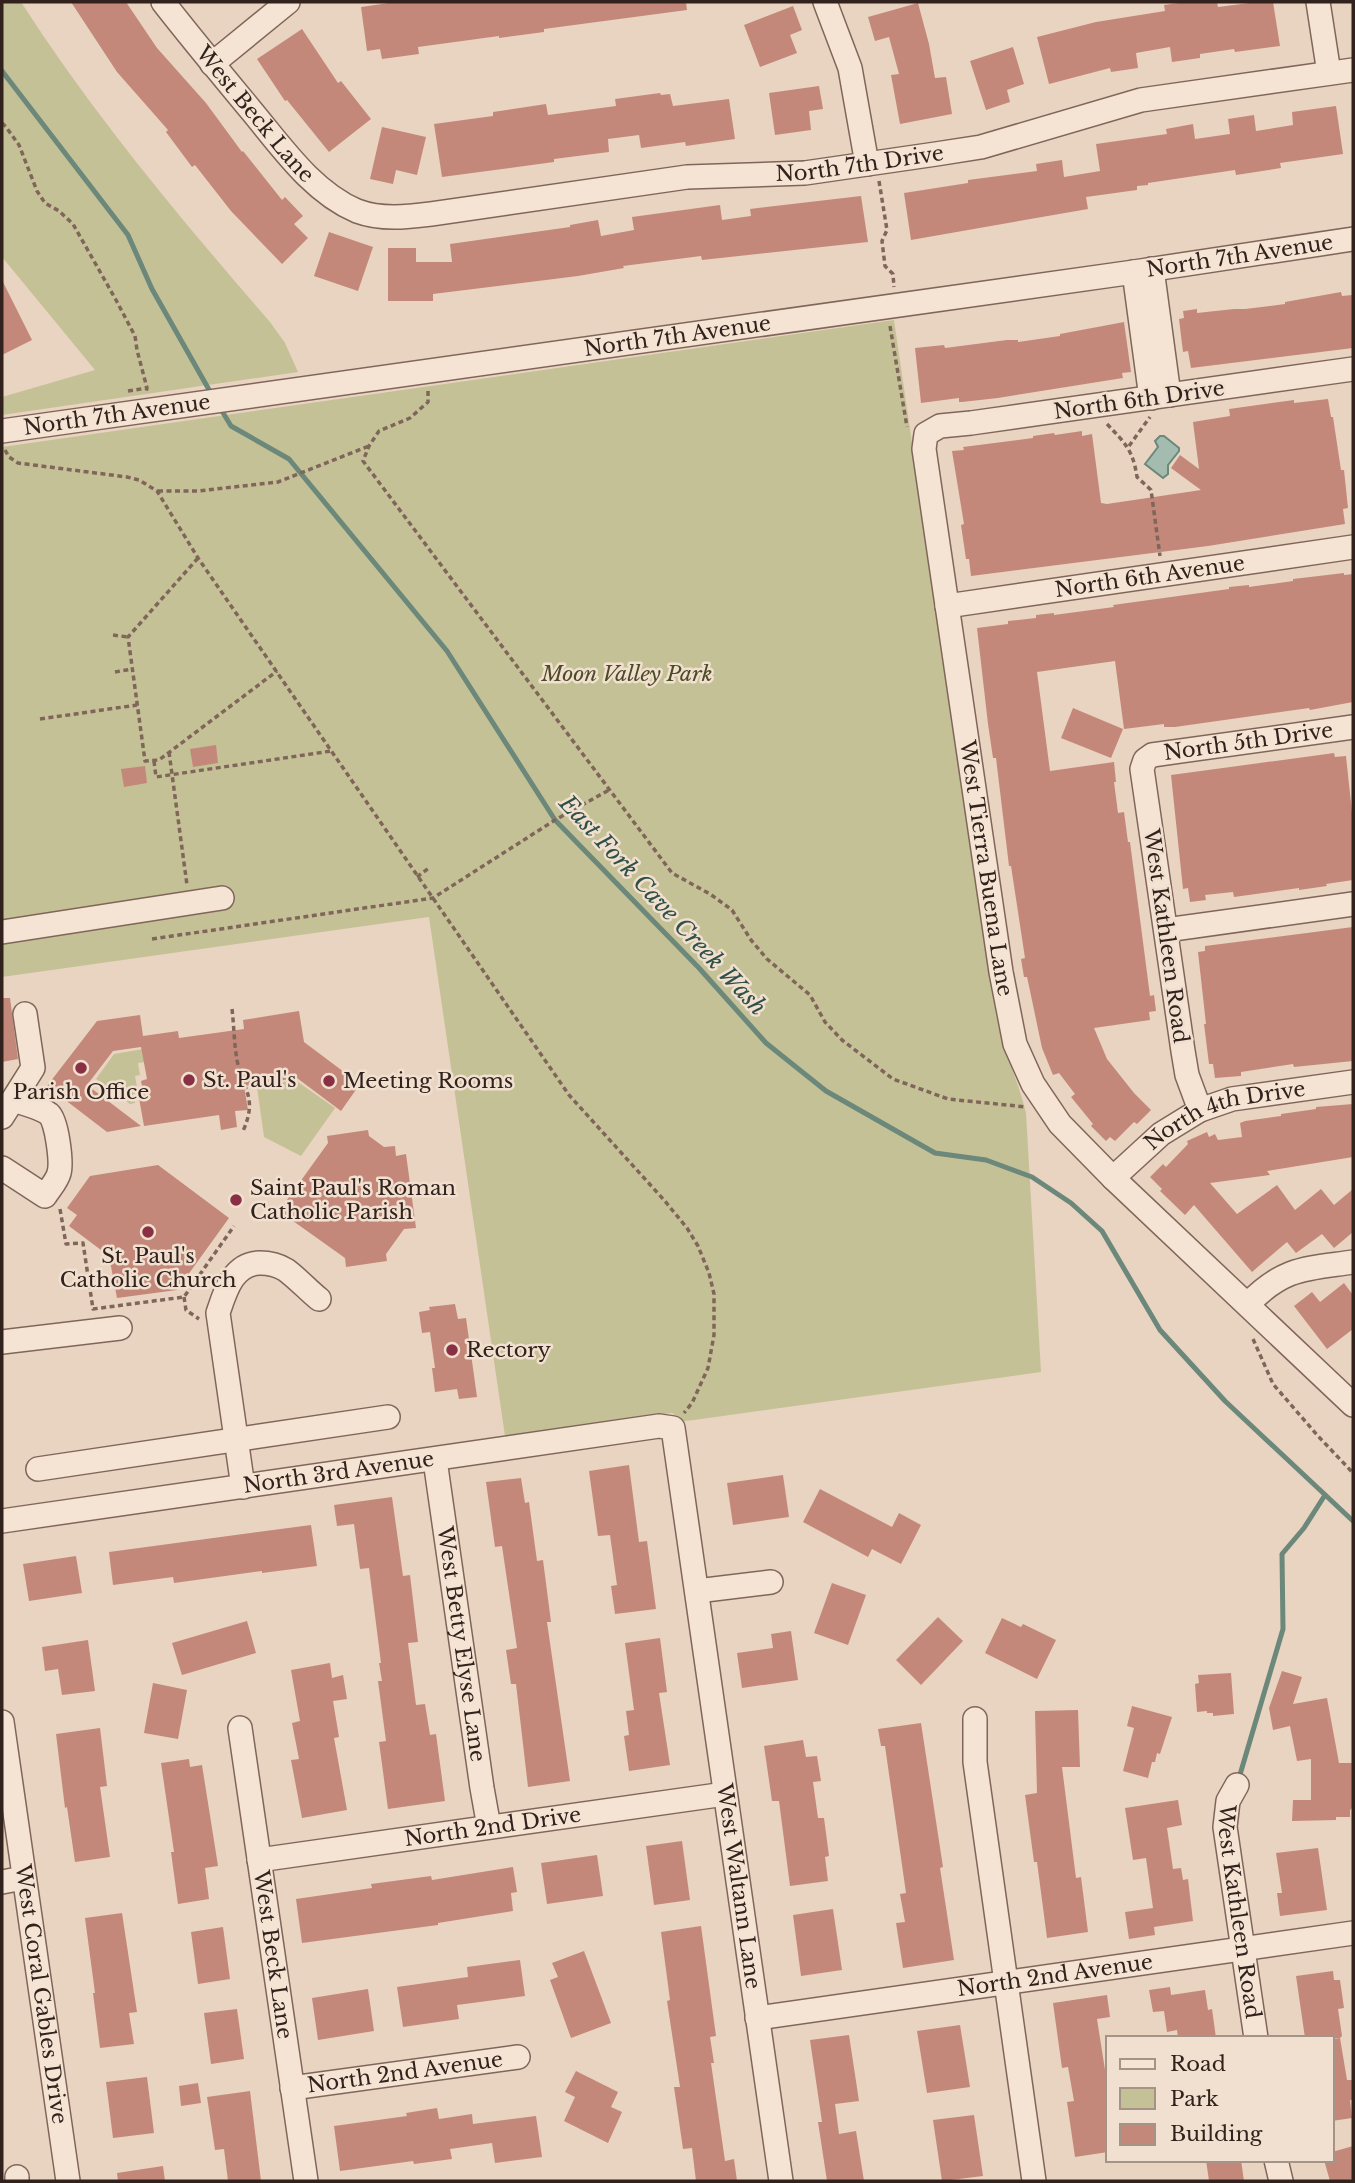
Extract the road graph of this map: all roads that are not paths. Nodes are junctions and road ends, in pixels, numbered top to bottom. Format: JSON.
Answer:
{"nodes":[{"id":1,"x":163,"y":2,"type":"edge"},
{"id":2,"x":288,"y":2,"type":"edge"},
{"id":3,"x":825,"y":2,"type":"edge"},
{"id":4,"x":1318,"y":2,"type":"edge"},
{"id":5,"x":212,"y":64,"type":"junction"},
{"id":6,"x":1353,"y":70,"type":"edge"},
{"id":7,"x":1329,"y":73,"type":"junction"},
{"id":8,"x":867,"y":164,"type":"junction"},
{"id":9,"x":359,"y":212,"type":"joint"},
{"id":10,"x":1353,"y":239,"type":"edge"},
{"id":11,"x":1143,"y":271,"type":"junction"},
{"id":12,"x":1353,"y":370,"type":"edge"},
{"id":13,"x":1156,"y":397,"type":"junction"},
{"id":14,"x":2,"y":431,"type":"edge"},
{"id":15,"x":926,"y":434,"type":"joint"},
{"id":16,"x":1353,"y":547,"type":"edge"},
{"id":17,"x":947,"y":606,"type":"junction"},
{"id":18,"x":1353,"y":727,"type":"edge"},
{"id":19,"x":1145,"y":760,"type":"joint"},
{"id":20,"x":222,"y":898,"type":"dead end"},
{"id":21,"x":1353,"y":904,"type":"edge"},
{"id":22,"x":1166,"y":930,"type":"junction"},
{"id":23,"x":2,"y":932,"type":"edge"},
{"id":24,"x":25,"y":1014,"type":"dead end"},
{"id":25,"x":1353,"y":1082,"type":"edge"},
{"id":26,"x":8,"y":1108,"type":"edge"},
{"id":27,"x":1200,"y":1110,"type":"junction"},
{"id":28,"x":2,"y":1168,"type":"edge"},
{"id":29,"x":1113,"y":1178,"type":"junction"},
{"id":30,"x":1353,"y":1262,"type":"edge"},
{"id":31,"x":319,"y":1299,"type":"dead end"},
{"id":32,"x":1248,"y":1304,"type":"junction"},
{"id":33,"x":120,"y":1328,"type":"dead end"},
{"id":34,"x":2,"y":1342,"type":"edge"},
{"id":35,"x":1353,"y":1405,"type":"edge"},
{"id":36,"x":388,"y":1417,"type":"dead end"},
{"id":37,"x":679,"y":1420,"type":"joint"},
{"id":38,"x":236,"y":1440,"type":"junction"},
{"id":39,"x":435,"y":1460,"type":"junction"},
{"id":40,"x":38,"y":1469,"type":"dead end"},
{"id":41,"x":243,"y":1487,"type":"junction"},
{"id":42,"x":2,"y":1521,"type":"edge"},
{"id":43,"x":771,"y":1581,"type":"dead end"},
{"id":44,"x":697,"y":1591,"type":"junction"},
{"id":45,"x":975,"y":1719,"type":"dead end"},
{"id":46,"x":2,"y":1722,"type":"edge"},
{"id":47,"x":240,"y":1728,"type":"dead end"},
{"id":48,"x":1237,"y":1785,"type":"dead end"},
{"id":49,"x":725,"y":1794,"type":"junction"},
{"id":50,"x":489,"y":1827,"type":"junction"},
{"id":51,"x":259,"y":1860,"type":"junction"},
{"id":52,"x":13,"y":1880,"type":"edge"},
{"id":53,"x":1353,"y":1933,"type":"edge"},
{"id":54,"x":1242,"y":1949,"type":"junction"},
{"id":55,"x":1006,"y":1982,"type":"junction"},
{"id":56,"x":757,"y":2018,"type":"junction"},
{"id":57,"x":1256,"y":2036,"type":"edge"},
{"id":58,"x":518,"y":2057,"type":"dead end"},
{"id":59,"x":292,"y":2088,"type":"junction"},
{"id":60,"x":1276,"y":2162,"type":"edge"},
{"id":61,"x":68,"y":2181,"type":"edge"},
{"id":62,"x":306,"y":2181,"type":"edge"},
{"id":63,"x":781,"y":2181,"type":"edge"},
{"id":64,"x":1034,"y":2181,"type":"edge"},
{"id":65,"x":1281,"y":2181,"type":"edge"}],
"edges":[{"from":1,"to":5,"type":"street","name":"West Beck Lane"},
{"from":2,"to":5,"type":"street"},
{"from":3,"to":8,"type":"street"},
{"from":4,"to":7,"type":"street"},
{"from":5,"to":9,"type":"street","name":"West Beck Lane"},
{"from":6,"to":7,"type":"street","name":"North 7th Drive"},
{"from":7,"to":8,"type":"street","name":"North 7th Drive"},
{"from":8,"to":9,"type":"street","name":"North 7th Drive"},
{"from":10,"to":11,"type":"street","name":"North 7th Avenue"},
{"from":11,"to":13,"type":"street"},
{"from":11,"to":14,"type":"street","name":"North 7th Avenue"},
{"from":12,"to":13,"type":"street","name":"North 6th Drive"},
{"from":13,"to":15,"type":"street","name":"North 6th Drive"},
{"from":15,"to":17,"type":"street","name":"West Tierra Buena Lane"},
{"from":16,"to":17,"type":"street","name":"North 6th Avenue"},
{"from":17,"to":29,"type":"street","name":"West Tierra Buena Lane"},
{"from":18,"to":19,"type":"street","name":"North 5th Drive"},
{"from":19,"to":22,"type":"street","name":"West Kathleen Road"},
{"from":20,"to":23,"type":"street"},
{"from":21,"to":22,"type":"street"},
{"from":22,"to":27,"type":"street","name":"West Kathleen Road"},
{"from":24,"to":26,"type":"street"},
{"from":25,"to":27,"type":"street","name":"North 4th Drive"},
{"from":26,"to":28,"type":"street"},
{"from":27,"to":29,"type":"street","name":"North 4th Drive"},
{"from":29,"to":32,"type":"street","name":"West Tierra Buena Lane"},
{"from":30,"to":32,"type":"street"},
{"from":31,"to":38,"type":"street"},
{"from":32,"to":35,"type":"street"},
{"from":33,"to":34,"type":"street"},
{"from":36,"to":38,"type":"street"},
{"from":37,"to":39,"type":"street","name":"North 3rd Avenue"},
{"from":37,"to":44,"type":"street","name":"West Waltann Lane"},
{"from":38,"to":40,"type":"street"},
{"from":38,"to":41,"type":"street"},
{"from":39,"to":41,"type":"street","name":"North 3rd Avenue"},
{"from":39,"to":50,"type":"street","name":"West Betty Elyse Lane"},
{"from":41,"to":42,"type":"street","name":"North 3rd Avenue"},
{"from":43,"to":44,"type":"street"},
{"from":44,"to":49,"type":"street","name":"West Waltann Lane"},
{"from":45,"to":55,"type":"street"},
{"from":46,"to":52,"type":"street","name":"West Coral Gables Drive"},
{"from":47,"to":51,"type":"street","name":"West Beck Lane"},
{"from":48,"to":54,"type":"street","name":"West Kathleen Road"},
{"from":49,"to":50,"type":"street","name":"North 2nd Drive"},
{"from":49,"to":56,"type":"street","name":"West Waltann Lane"},
{"from":50,"to":51,"type":"street","name":"North 2nd Drive"},
{"from":51,"to":59,"type":"street","name":"West Beck Lane"},
{"from":52,"to":61,"type":"street","name":"West Coral Gables Drive"},
{"from":53,"to":54,"type":"street","name":"North 2nd Avenue"},
{"from":54,"to":55,"type":"street","name":"North 2nd Avenue"},
{"from":54,"to":57,"type":"street","name":"West Kathleen Road"},
{"from":55,"to":56,"type":"street","name":"North 2nd Avenue"},
{"from":55,"to":64,"type":"street"},
{"from":56,"to":63,"type":"street","name":"West Waltann Lane"},
{"from":58,"to":59,"type":"street","name":"North 2nd Avenue"},
{"from":59,"to":62,"type":"street","name":"West Beck Lane"},
{"from":60,"to":65,"type":"street"}]}
